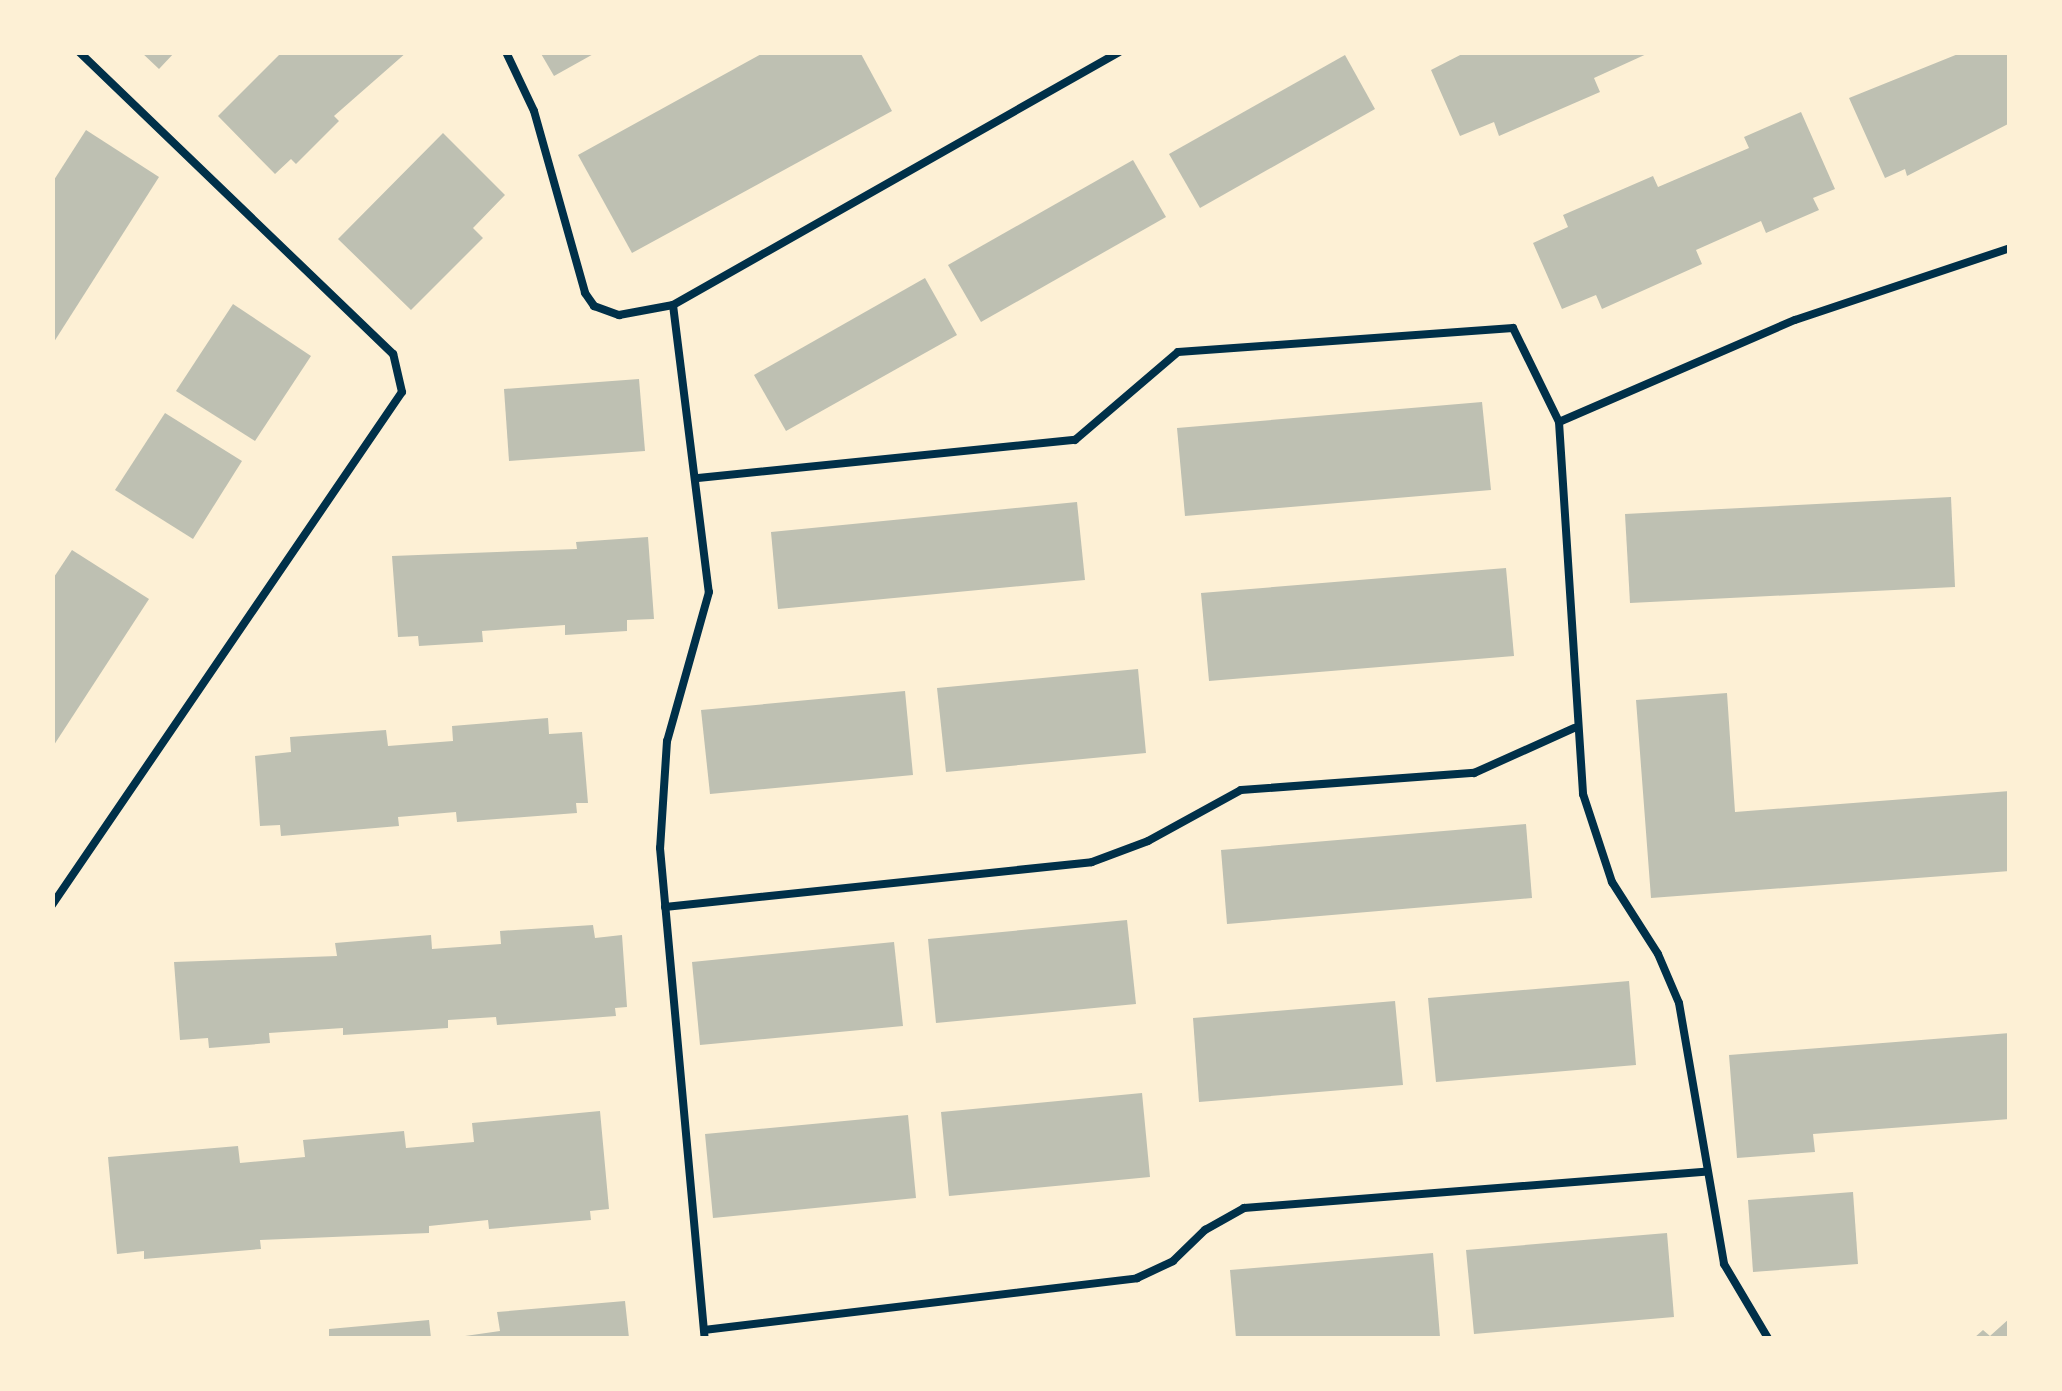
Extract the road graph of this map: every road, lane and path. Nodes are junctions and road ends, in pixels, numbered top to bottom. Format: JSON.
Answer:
{"nodes":[{"id":1,"x":79,"y":52,"type":"edge"},
{"id":2,"x":506,"y":52,"type":"edge"},
{"id":3,"x":1118,"y":52,"type":"edge"},
{"id":4,"x":2010,"y":248,"type":"edge"},
{"id":5,"x":673,"y":305,"type":"junction"},
{"id":6,"x":1559,"y":422,"type":"junction"},
{"id":7,"x":698,"y":478,"type":"junction"},
{"id":8,"x":1574,"y":728,"type":"junction"},
{"id":9,"x":52,"y":905,"type":"edge"},
{"id":10,"x":665,"y":907,"type":"junction"},
{"id":11,"x":1705,"y":1172,"type":"junction"},
{"id":12,"x":705,"y":1334,"type":"edge"},
{"id":13,"x":1768,"y":1338,"type":"edge"}],
"edges":[{"from":1,"to":9,"type":"lane"},
{"from":2,"to":5,"type":"lane"},
{"from":3,"to":5,"type":"lane"},
{"from":4,"to":6,"type":"lane"},
{"from":5,"to":7,"type":"lane"},
{"from":6,"to":7,"type":"lane"},
{"from":6,"to":8,"type":"lane"},
{"from":7,"to":10,"type":"lane"},
{"from":8,"to":10,"type":"lane"},
{"from":8,"to":11,"type":"lane"},
{"from":10,"to":12,"type":"lane"},
{"from":11,"to":12,"type":"lane"},
{"from":11,"to":13,"type":"lane"}]}
